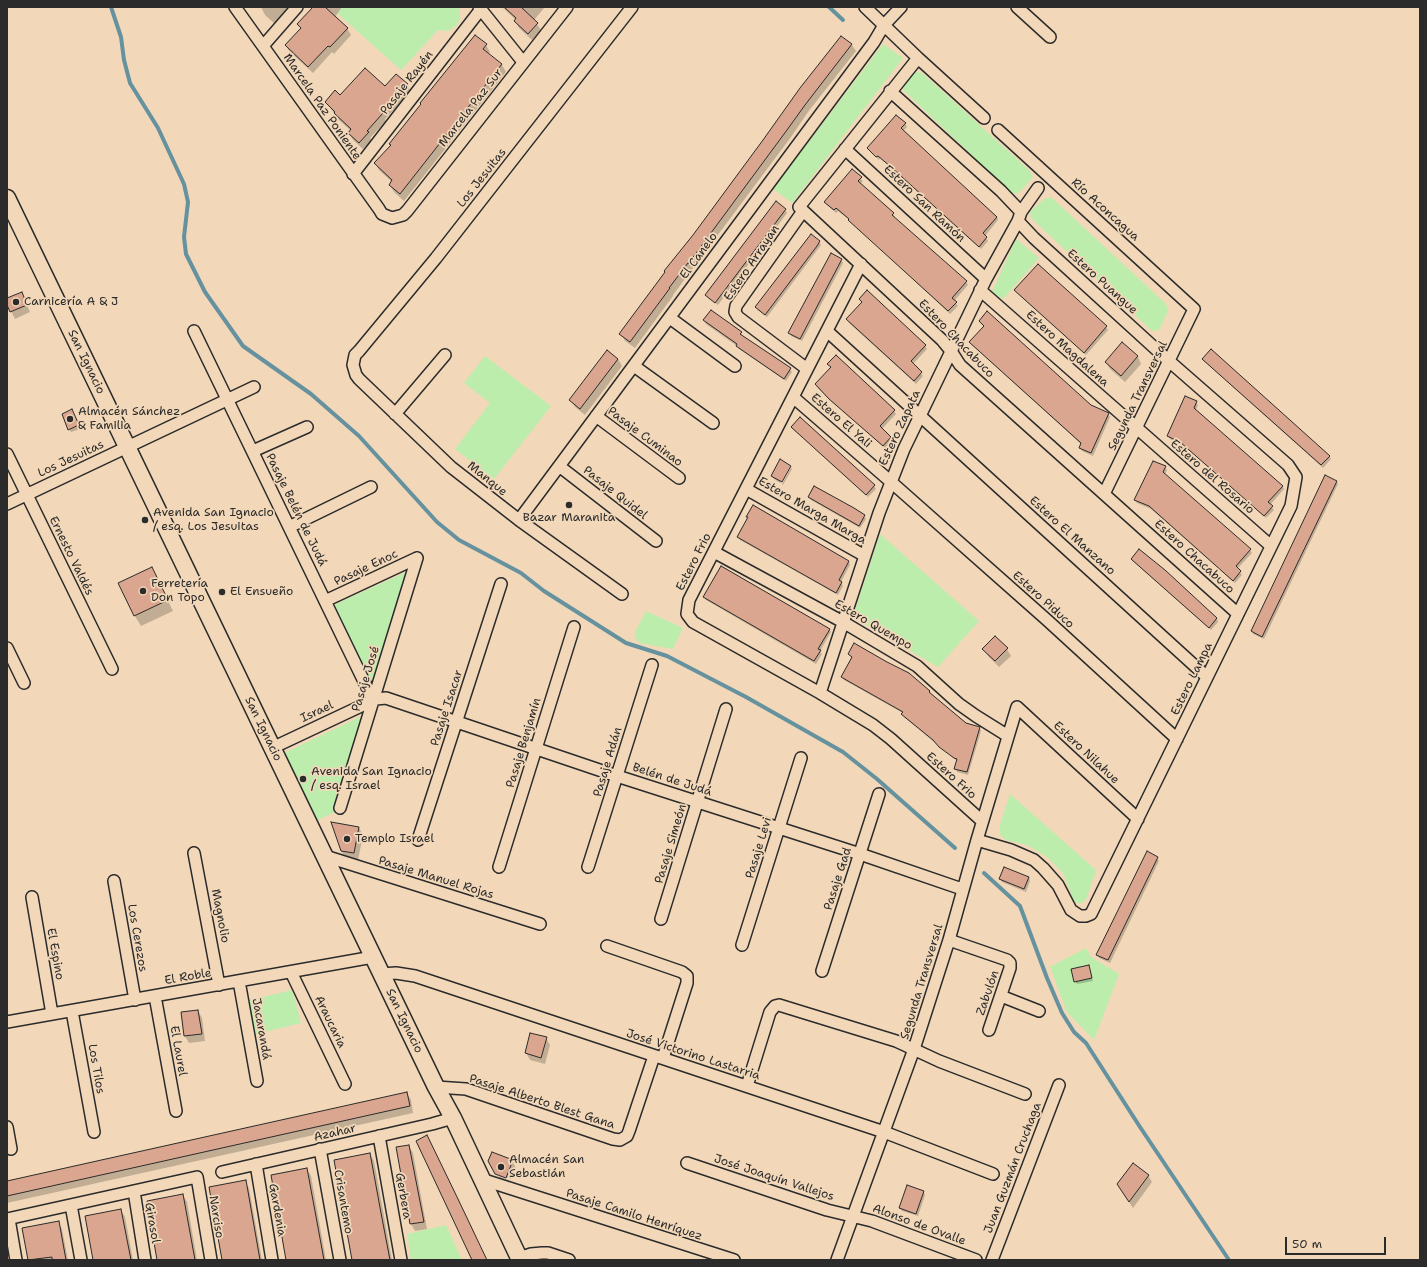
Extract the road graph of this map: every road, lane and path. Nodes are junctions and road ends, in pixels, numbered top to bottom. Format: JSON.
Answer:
{"nodes":[{"id":1,"x":235,"y":7,"type":"edge"},
{"id":2,"x":297,"y":7,"type":"edge"},
{"id":3,"x":567,"y":7,"type":"edge"},
{"id":4,"x":632,"y":7,"type":"edge"},
{"id":5,"x":865,"y":7,"type":"edge"},
{"id":6,"x":901,"y":7,"type":"edge"},
{"id":7,"x":1016,"y":7,"type":"edge"},
{"id":8,"x":480,"y":8,"type":"edge"},
{"id":9,"x":884,"y":25,"type":"junction"},
{"id":10,"x":1050,"y":37,"type":"dead end"},
{"id":11,"x":263,"y":46,"type":"junction"},
{"id":12,"x":918,"y":58,"type":"junction"},
{"id":13,"x":523,"y":62,"type":"junction"},
{"id":14,"x":890,"y":91,"type":"junction"},
{"id":15,"x":984,"y":118,"type":"dead end"},
{"id":16,"x":998,"y":130,"type":"dead end"},
{"id":17,"x":845,"y":149,"type":"junction"},
{"id":18,"x":353,"y":174,"type":"junction"},
{"id":19,"x":1038,"y":188,"type":"dead end"},
{"id":20,"x":7,"y":198,"type":"edge"},
{"id":21,"x":803,"y":210,"type":"junction"},
{"id":22,"x":1019,"y":216,"type":"junction"},
{"id":23,"x":392,"y":218,"type":"joint"},
{"id":24,"x":861,"y":264,"type":"junction"},
{"id":25,"x":986,"y":279,"type":"junction"},
{"id":26,"x":980,"y":290,"type":"junction"},
{"id":27,"x":1194,"y":309,"type":"joint"},
{"id":28,"x":670,"y":318,"type":"junction"},
{"id":29,"x":194,"y":331,"type":"dead end"},
{"id":30,"x":827,"y":331,"type":"junction"},
{"id":31,"x":951,"y":350,"type":"junction"},
{"id":32,"x":445,"y":355,"type":"dead end"},
{"id":33,"x":1169,"y":361,"type":"junction"},
{"id":34,"x":353,"y":365,"type":"joint"},
{"id":35,"x":634,"y":366,"type":"junction"},
{"id":36,"x":735,"y":366,"type":"dead end"},
{"id":37,"x":807,"y":369,"type":"junction"},
{"id":38,"x":254,"y":387,"type":"dead end"},
{"id":39,"x":793,"y":397,"type":"junction"},
{"id":40,"x":228,"y":399,"type":"junction"},
{"id":41,"x":395,"y":414,"type":"junction"},
{"id":42,"x":920,"y":414,"type":"junction"},
{"id":43,"x":596,"y":416,"type":"junction"},
{"id":44,"x":713,"y":422,"type":"dead end"},
{"id":45,"x":307,"y":427,"type":"dead end"},
{"id":46,"x":1136,"y":428,"type":"junction"},
{"id":47,"x":127,"y":447,"type":"junction"},
{"id":48,"x":253,"y":451,"type":"junction"},
{"id":49,"x":7,"y":454,"type":"edge"},
{"id":50,"x":559,"y":466,"type":"junction"},
{"id":51,"x":679,"y":478,"type":"dead end"},
{"id":52,"x":890,"y":481,"type":"junction"},
{"id":53,"x":371,"y":487,"type":"dead end"},
{"id":54,"x":746,"y":489,"type":"junction"},
{"id":55,"x":26,"y":494,"type":"junction"},
{"id":56,"x":1104,"y":494,"type":"junction"},
{"id":57,"x":7,"y":504,"type":"edge"},
{"id":58,"x":518,"y":520,"type":"junction"},
{"id":59,"x":289,"y":527,"type":"junction"},
{"id":60,"x":656,"y":541,"type":"dead end"},
{"id":61,"x":1271,"y":546,"type":"junction"},
{"id":62,"x":714,"y":552,"type":"junction"},
{"id":63,"x":864,"y":556,"type":"junction"},
{"id":64,"x":417,"y":558,"type":"joint"},
{"id":65,"x":501,"y":584,"type":"dead end"},
{"id":66,"x":622,"y":594,"type":"dead end"},
{"id":67,"x":325,"y":601,"type":"junction"},
{"id":68,"x":1238,"y":614,"type":"junction"},
{"id":69,"x":843,"y":622,"type":"junction"},
{"id":70,"x":574,"y":627,"type":"dead end"},
{"id":71,"x":7,"y":648,"type":"edge"},
{"id":72,"x":652,"y":665,"type":"dead end"},
{"id":73,"x":112,"y":669,"type":"dead end"},
{"id":74,"x":1207,"y":677,"type":"junction"},
{"id":75,"x":24,"y":683,"type":"dead end"},
{"id":76,"x":820,"y":693,"type":"junction"},
{"id":77,"x":373,"y":700,"type":"junction"},
{"id":78,"x":1017,"y":707,"type":"joint"},
{"id":79,"x":726,"y":708,"type":"dead end"},
{"id":80,"x":456,"y":723,"type":"junction"},
{"id":81,"x":1008,"y":736,"type":"junction"},
{"id":82,"x":1177,"y":740,"type":"junction"},
{"id":83,"x":272,"y":748,"type":"junction"},
{"id":84,"x":536,"y":749,"type":"junction"},
{"id":85,"x":800,"y":758,"type":"dead end"},
{"id":86,"x":617,"y":776,"type":"junction"},
{"id":87,"x":879,"y":794,"type":"dead end"},
{"id":88,"x":697,"y":802,"type":"junction"},
{"id":89,"x":340,"y":808,"type":"dead end"},
{"id":90,"x":1138,"y":819,"type":"junction"},
{"id":91,"x":982,"y":821,"type":"junction"},
{"id":92,"x":779,"y":827,"type":"junction"},
{"id":93,"x":418,"y":840,"type":"dead end"},
{"id":94,"x":977,"y":840,"type":"junction"},
{"id":95,"x":194,"y":853,"type":"dead end"},
{"id":96,"x":860,"y":854,"type":"junction"},
{"id":97,"x":325,"y":856,"type":"junction"},
{"id":98,"x":499,"y":867,"type":"dead end"},
{"id":99,"x":588,"y":867,"type":"dead end"},
{"id":100,"x":114,"y":881,"type":"dead end"},
{"id":101,"x":962,"y":889,"type":"junction"},
{"id":102,"x":32,"y":897,"type":"dead end"},
{"id":103,"x":661,"y":919,"type":"dead end"},
{"id":104,"x":540,"y":924,"type":"dead end"},
{"id":105,"x":949,"y":940,"type":"junction"},
{"id":106,"x":742,"y":945,"type":"dead end"},
{"id":107,"x":607,"y":946,"type":"dead end"},
{"id":108,"x":373,"y":957,"type":"junction"},
{"id":109,"x":822,"y":971,"type":"dead end"},
{"id":110,"x":291,"y":972,"type":"junction"},
{"id":111,"x":382,"y":974,"type":"junction"},
{"id":112,"x":239,"y":981,"type":"junction"},
{"id":113,"x":219,"y":985,"type":"junction"},
{"id":114,"x":155,"y":996,"type":"junction"},
{"id":115,"x":1001,"y":996,"type":"junction"},
{"id":116,"x":135,"y":1000,"type":"junction"},
{"id":117,"x":72,"y":1011,"type":"junction"},
{"id":118,"x":1039,"y":1011,"type":"dead end"},
{"id":119,"x":52,"y":1014,"type":"junction"},
{"id":120,"x":7,"y":1022,"type":"edge"},
{"id":121,"x":989,"y":1030,"type":"dead end"},
{"id":122,"x":914,"y":1050,"type":"junction"},
{"id":123,"x":659,"y":1057,"type":"junction"},
{"id":124,"x":257,"y":1081,"type":"dead end"},
{"id":125,"x":345,"y":1084,"type":"dead end"},
{"id":126,"x":1059,"y":1085,"type":"dead end"},
{"id":127,"x":747,"y":1086,"type":"junction"},
{"id":128,"x":436,"y":1087,"type":"junction"},
{"id":129,"x":1025,"y":1094,"type":"dead end"},
{"id":130,"x":176,"y":1111,"type":"dead end"},
{"id":131,"x":453,"y":1118,"type":"junction"},
{"id":132,"x":7,"y":1127,"type":"edge"},
{"id":133,"x":94,"y":1132,"type":"dead end"},
{"id":134,"x":884,"y":1132,"type":"junction"},
{"id":135,"x":379,"y":1136,"type":"junction"},
{"id":136,"x":11,"y":1149,"type":"dead end"},
{"id":137,"x":320,"y":1149,"type":"junction"},
{"id":138,"x":687,"y":1163,"type":"dead end"},
{"id":139,"x":256,"y":1164,"type":"junction"},
{"id":140,"x":222,"y":1172,"type":"dead end"},
{"id":141,"x":993,"y":1174,"type":"dead end"},
{"id":142,"x":481,"y":1179,"type":"junction"},
{"id":143,"x":134,"y":1191,"type":"junction"},
{"id":144,"x":71,"y":1205,"type":"junction"},
{"id":145,"x":853,"y":1216,"type":"junction"},
{"id":146,"x":8,"y":1219,"type":"edge"},
{"id":147,"x":519,"y":1259,"type":"edge"},
{"id":148,"x":16,"y":1260,"type":"edge"},
{"id":149,"x":80,"y":1260,"type":"edge"},
{"id":150,"x":145,"y":1260,"type":"edge"},
{"id":151,"x":210,"y":1260,"type":"edge"},
{"id":152,"x":272,"y":1260,"type":"edge"},
{"id":153,"x":340,"y":1260,"type":"edge"},
{"id":154,"x":401,"y":1260,"type":"edge"},
{"id":155,"x":569,"y":1260,"type":"edge"},
{"id":156,"x":734,"y":1260,"type":"edge"},
{"id":157,"x":837,"y":1260,"type":"edge"},
{"id":158,"x":976,"y":1260,"type":"edge"},
{"id":159,"x":992,"y":1260,"type":"edge"}],
"edges":[{"from":1,"to":11,"type":"street","name":"Marcela Paz Poniente"},
{"from":2,"to":11,"type":"street"},
{"from":3,"to":13,"type":"street","name":"Marcela Paz Sur"},
{"from":4,"to":34,"type":"street","name":"Los Jesuitas"},
{"from":5,"to":9,"type":"street"},
{"from":6,"to":9,"type":"street","name":"El Canelo"},
{"from":7,"to":10,"type":"street"},
{"from":8,"to":13,"type":"street"},
{"from":8,"to":18,"type":"street","name":"Pasaje Rayén"},
{"from":9,"to":12,"type":"street"},
{"from":9,"to":28,"type":"street","name":"El Canelo"},
{"from":11,"to":18,"type":"street","name":"Marcela Paz Poniente"},
{"from":12,"to":14,"type":"street"},
{"from":12,"to":15,"type":"street"},
{"from":13,"to":23,"type":"street","name":"Marcela Paz Sur"},
{"from":14,"to":17,"type":"street"},
{"from":14,"to":22,"type":"street","name":"Estero Puangue"},
{"from":16,"to":27,"type":"street","name":"Río Aconcagua"},
{"from":17,"to":21,"type":"street"},
{"from":17,"to":25,"type":"street","name":"Estero San Ramón"},
{"from":18,"to":23,"type":"street","name":"Marcela Paz Poniente"},
{"from":19,"to":22,"type":"street","name":"Estero Zapata"},
{"from":20,"to":47,"type":"main road","name":"San Ignacio"},
{"from":21,"to":24,"type":"street","name":"Estero Chacabuco"},
{"from":21,"to":37,"type":"street","name":"Estero Arrayan"},
{"from":22,"to":25,"type":"street","name":"Estero Zapata"},
{"from":22,"to":33,"type":"street","name":"Estero Puangue"},
{"from":24,"to":30,"type":"street","name":"Estero Frio"},
{"from":24,"to":31,"type":"street","name":"Estero Chacabuco"},
{"from":25,"to":26,"type":"street","name":"Estero Zapata"},
{"from":26,"to":31,"type":"street","name":"Estero Zapata"},
{"from":26,"to":46,"type":"street","name":"Estero Magdalena"},
{"from":27,"to":33,"type":"street","name":"Segunda Transversal"},
{"from":28,"to":35,"type":"street","name":"El Canelo"},
{"from":28,"to":36,"type":"street"},
{"from":29,"to":40,"type":"street","name":"Pasaje Belén de Judá"},
{"from":30,"to":37,"type":"street","name":"Estero Frio"},
{"from":30,"to":42,"type":"street","name":"Estero El Manzano"},
{"from":31,"to":42,"type":"street","name":"Estero Zapata"},
{"from":31,"to":56,"type":"street","name":"Estero Chacabuco"},
{"from":32,"to":41,"type":"street"},
{"from":33,"to":46,"type":"street","name":"Segunda Transversal"},
{"from":33,"to":61,"type":"street","name":"Estero Lampa"},
{"from":34,"to":41,"type":"street","name":"Manque"},
{"from":35,"to":43,"type":"street","name":"El Canelo"},
{"from":35,"to":44,"type":"street"},
{"from":37,"to":39,"type":"street","name":"Estero Frio"},
{"from":38,"to":40,"type":"street","name":"Los Jesuitas"},
{"from":39,"to":52,"type":"street","name":"Estero El Yali"},
{"from":39,"to":54,"type":"street","name":"Estero Frio"},
{"from":40,"to":47,"type":"street","name":"Los Jesuitas"},
{"from":40,"to":48,"type":"street","name":"Pasaje Belén de Judá"},
{"from":41,"to":58,"type":"street","name":"Manque"},
{"from":42,"to":52,"type":"street","name":"Estero Zapata"},
{"from":42,"to":74,"type":"street","name":"Estero El Manzano"},
{"from":43,"to":50,"type":"street","name":"El Canelo"},
{"from":43,"to":51,"type":"street","name":"Pasaje Cuminao"},
{"from":45,"to":48,"type":"street"},
{"from":46,"to":56,"type":"street","name":"Segunda Transversal"},
{"from":46,"to":61,"type":"street","name":"Estero del Rosario"},
{"from":47,"to":55,"type":"street","name":"Los Jesuitas"},
{"from":47,"to":83,"type":"main road","name":"San Ignacio"},
{"from":48,"to":59,"type":"street","name":"Pasaje Belén de Judá"},
{"from":49,"to":55,"type":"street","name":"Ernesto Valdés"},
{"from":50,"to":58,"type":"street","name":"El Canelo"},
{"from":50,"to":60,"type":"street","name":"Pasaje Quidel"},
{"from":52,"to":63,"type":"street","name":"Estero Zapata"},
{"from":52,"to":82,"type":"street","name":"Estero Piduco"},
{"from":53,"to":59,"type":"street"},
{"from":54,"to":62,"type":"street","name":"Estero Frio"},
{"from":54,"to":63,"type":"street","name":"Estero Marga Marga"},
{"from":55,"to":57,"type":"street","name":"Los Jesuitas"},
{"from":55,"to":73,"type":"street","name":"Ernesto Valdés"},
{"from":56,"to":68,"type":"street","name":"Estero Chacabuco"},
{"from":58,"to":66,"type":"street","name":"Manque"},
{"from":59,"to":67,"type":"street","name":"Pasaje Belén de Judá"},
{"from":61,"to":68,"type":"street","name":"Estero Lampa"},
{"from":62,"to":69,"type":"street","name":"Estero Quempo"},
{"from":62,"to":76,"type":"street","name":"Estero Frio"},
{"from":63,"to":69,"type":"street","name":"Estero Zapata"},
{"from":64,"to":67,"type":"street","name":"Pasaje Enoc"},
{"from":64,"to":77,"type":"street","name":"Pasaje José"},
{"from":65,"to":80,"type":"street","name":"Pasaje Isacar"},
{"from":67,"to":77,"type":"street","name":"Pasaje Belén de Judá"},
{"from":68,"to":74,"type":"street","name":"Estero Lampa"},
{"from":69,"to":76,"type":"street","name":"Estero Zapata"},
{"from":69,"to":81,"type":"street","name":"Estero Quempo"},
{"from":70,"to":84,"type":"street","name":"Pasaje Benjamín"},
{"from":71,"to":75,"type":"street"},
{"from":72,"to":86,"type":"street","name":"Pasaje Adán"},
{"from":74,"to":82,"type":"street","name":"Estero Lampa"},
{"from":76,"to":91,"type":"street","name":"Estero Frio"},
{"from":77,"to":80,"type":"street","name":"Belén de Judá"},
{"from":77,"to":83,"type":"street","name":"Israel"},
{"from":77,"to":89,"type":"street","name":"Pasaje José"},
{"from":78,"to":81,"type":"street","name":"Segunda Transversal"},
{"from":78,"to":90,"type":"street","name":"Estero Nilahue"},
{"from":79,"to":88,"type":"street","name":"Pasaje Simeón"},
{"from":80,"to":84,"type":"street","name":"Belén de Judá"},
{"from":80,"to":93,"type":"street","name":"Pasaje Isacar"},
{"from":81,"to":91,"type":"street","name":"Segunda Transversal"},
{"from":82,"to":90,"type":"street","name":"Estero Lampa"},
{"from":83,"to":97,"type":"main road","name":"San Ignacio"},
{"from":84,"to":86,"type":"street","name":"Belén de Judá"},
{"from":84,"to":98,"type":"street","name":"Pasaje Benjamín"},
{"from":85,"to":92,"type":"street","name":"Pasaje Levi"},
{"from":86,"to":88,"type":"street","name":"Belén de Judá"},
{"from":86,"to":99,"type":"street","name":"Pasaje Adán"},
{"from":87,"to":96,"type":"street","name":"Pasaje Gad"},
{"from":88,"to":92,"type":"street","name":"Belén de Judá"},
{"from":88,"to":103,"type":"street","name":"Pasaje Simeón"},
{"from":90,"to":94,"type":"street","name":"Estero Lampa"},
{"from":91,"to":94,"type":"street","name":"Segunda Transversal"},
{"from":92,"to":96,"type":"street","name":"Belén de Judá"},
{"from":92,"to":106,"type":"street","name":"Pasaje Levi"},
{"from":94,"to":101,"type":"street","name":"Segunda Transversal"},
{"from":95,"to":113,"type":"street","name":"Magnolio"},
{"from":96,"to":101,"type":"street","name":"Belén de Judá"},
{"from":96,"to":109,"type":"street","name":"Pasaje Gad"},
{"from":97,"to":104,"type":"street","name":"Pasaje Manuel Rojas"},
{"from":97,"to":108,"type":"main road","name":"San Ignacio"},
{"from":100,"to":116,"type":"street","name":"Los Cerezos"},
{"from":101,"to":105,"type":"street","name":"Segunda Transversal"},
{"from":102,"to":119,"type":"street","name":"El Espino"},
{"from":105,"to":115,"type":"street","name":"Zabulón"},
{"from":105,"to":122,"type":"street","name":"Segunda Transversal"},
{"from":107,"to":123,"type":"street","name":"Pasaje Alberto Blest Gana"},
{"from":108,"to":110,"type":"street","name":"El Roble"},
{"from":108,"to":111,"type":"main road","name":"San Ignacio"},
{"from":110,"to":112,"type":"street","name":"El Roble"},
{"from":110,"to":125,"type":"street","name":"Araucaria"},
{"from":111,"to":123,"type":"street","name":"José Victorino Lastarria"},
{"from":111,"to":128,"type":"main road","name":"San Ignacio"},
{"from":112,"to":113,"type":"street","name":"El Roble"},
{"from":112,"to":124,"type":"street","name":"Jacarandá"},
{"from":113,"to":114,"type":"street","name":"El Roble"},
{"from":114,"to":116,"type":"street","name":"El Roble"},
{"from":114,"to":130,"type":"street","name":"El Laurel"},
{"from":115,"to":118,"type":"street"},
{"from":115,"to":121,"type":"street","name":"Zabulón"},
{"from":116,"to":117,"type":"street","name":"El Roble"},
{"from":117,"to":119,"type":"street","name":"El Roble"},
{"from":117,"to":133,"type":"street","name":"Los Tilos"},
{"from":119,"to":120,"type":"street","name":"El Roble"},
{"from":122,"to":127,"type":"street"},
{"from":122,"to":129,"type":"street"},
{"from":122,"to":134,"type":"street","name":"Segunda Transversal"},
{"from":123,"to":127,"type":"street","name":"José Victorino Lastarria"},
{"from":123,"to":128,"type":"street","name":"Pasaje Alberto Blest Gana"},
{"from":126,"to":159,"type":"street","name":"Juan Guzmán Cruchaga"},
{"from":127,"to":134,"type":"street","name":"José Victorino Lastarria"},
{"from":128,"to":131,"type":"main road","name":"San Ignacio"},
{"from":131,"to":135,"type":"street","name":"Azahar"},
{"from":131,"to":142,"type":"main road","name":"San Ignacio"},
{"from":132,"to":136,"type":"street"},
{"from":134,"to":141,"type":"street","name":"José Victorino Lastarria"},
{"from":134,"to":145,"type":"street","name":"Segunda Transversal"},
{"from":135,"to":137,"type":"street","name":"Azahar"},
{"from":135,"to":154,"type":"street","name":"Gerbera"},
{"from":137,"to":139,"type":"street","name":"Azahar"},
{"from":137,"to":153,"type":"street","name":"Crisantemo"},
{"from":138,"to":145,"type":"street","name":"José Joaquín Vallejos"},
{"from":139,"to":140,"type":"street","name":"Azahar"},
{"from":139,"to":152,"type":"street","name":"Gardenia"},
{"from":142,"to":147,"type":"main road","name":"San Ignacio"},
{"from":142,"to":156,"type":"street","name":"Pasaje Camilo Henríquez"},
{"from":143,"to":144,"type":"street"},
{"from":143,"to":150,"type":"street","name":"Girasol"},
{"from":143,"to":151,"type":"street","name":"Narciso"},
{"from":144,"to":146,"type":"street"},
{"from":144,"to":149,"type":"street"},
{"from":145,"to":157,"type":"street","name":"Segunda Transversal"},
{"from":145,"to":158,"type":"street","name":"Alonso de Ovalle"},
{"from":146,"to":148,"type":"street"},
{"from":147,"to":155,"type":"street"}]}
